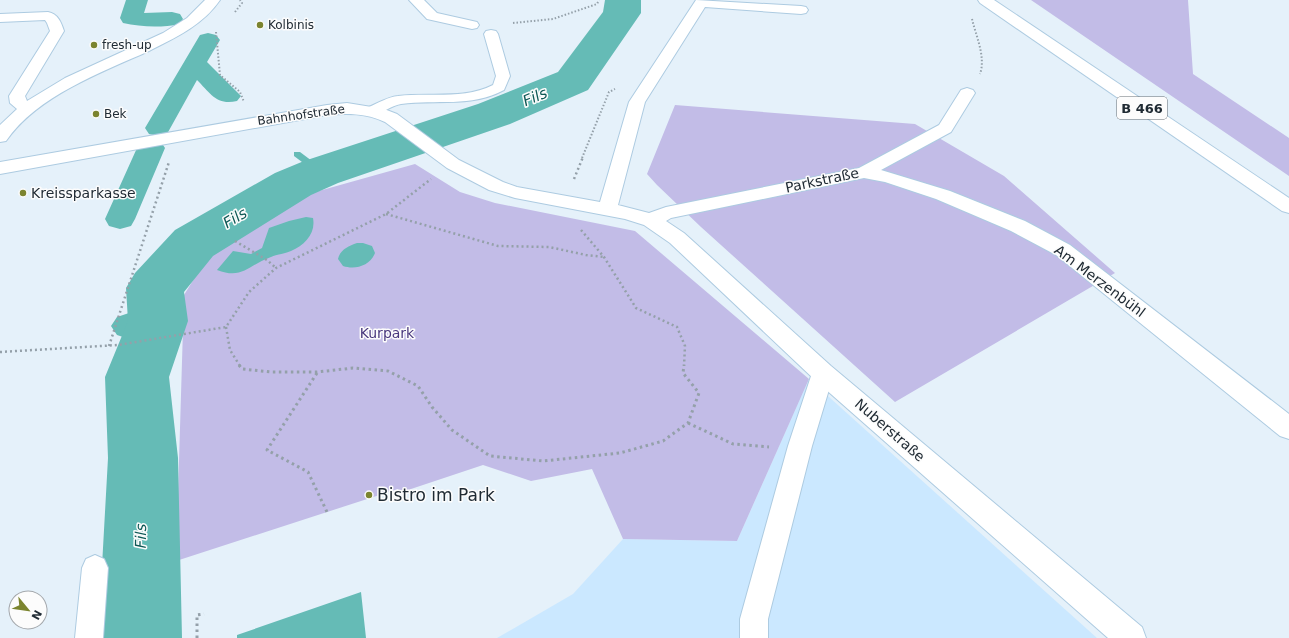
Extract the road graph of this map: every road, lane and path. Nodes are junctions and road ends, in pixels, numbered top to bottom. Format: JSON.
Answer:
{"nodes":[{"id":1,"x":213,"y":0,"type":"edge"},
{"id":2,"x":416,"y":0,"type":"edge"},
{"id":3,"x":599,"y":0,"type":"edge"},
{"id":4,"x":702,"y":2,"type":"edge"},
{"id":5,"x":991,"y":4,"type":"edge"},
{"id":6,"x":801,"y":10,"type":"dead end"},
{"id":7,"x":0,"y":18,"type":"edge"},
{"id":8,"x":472,"y":25,"type":"joint"},
{"id":9,"x":491,"y":34,"type":"dead end"},
{"id":10,"x":168,"y":36,"type":"junction"},
{"id":11,"x":967,"y":93,"type":"joint"},
{"id":12,"x":27,"y":108,"type":"junction"},
{"id":13,"x":374,"y":110,"type":"junction"},
{"id":14,"x":252,"y":123,"type":"junction"},
{"id":15,"x":175,"y":136,"type":"junction"},
{"id":16,"x":0,"y":137,"type":"edge"},
{"id":17,"x":446,"y":159,"type":"junction"},
{"id":18,"x":0,"y":168,"type":"edge"},
{"id":19,"x":864,"y":172,"type":"junction"},
{"id":20,"x":565,"y":202,"type":"junction"},
{"id":21,"x":1289,"y":207,"type":"edge"},
{"id":22,"x":607,"y":209,"type":"junction"},
{"id":23,"x":386,"y":214,"type":"junction"},
{"id":24,"x":651,"y":220,"type":"junction"},
{"id":25,"x":235,"y":241,"type":"dead end"},
{"id":26,"x":604,"y":257,"type":"junction"},
{"id":27,"x":276,"y":268,"type":"junction"},
{"id":28,"x":226,"y":327,"type":"junction"},
{"id":29,"x":109,"y":346,"type":"junction"},
{"id":30,"x":0,"y":352,"type":"edge"},
{"id":31,"x":317,"y":372,"type":"junction"},
{"id":32,"x":823,"y":373,"type":"junction"},
{"id":33,"x":688,"y":423,"type":"junction"},
{"id":34,"x":1289,"y":428,"type":"edge"},
{"id":35,"x":800,"y":446,"type":"junction"},
{"id":36,"x":327,"y":512,"type":"dead end"},
{"id":37,"x":95,"y":568,"type":"dead end"},
{"id":38,"x":204,"y":614,"type":"dead end"},
{"id":39,"x":90,"y":638,"type":"edge"},
{"id":40,"x":197,"y":638,"type":"edge"},
{"id":41,"x":754,"y":638,"type":"edge"},
{"id":42,"x":1131,"y":638,"type":"edge"}],
"edges":[{"from":1,"to":10,"type":"street"},
{"from":2,"to":8,"type":"street"},
{"from":3,"to":8,"type":"path"},
{"from":4,"to":6,"type":"street"},
{"from":4,"to":22,"type":"street"},
{"from":5,"to":11,"type":"path"},
{"from":5,"to":21,"type":"street","number":"B 466"},
{"from":7,"to":12,"type":"street"},
{"from":9,"to":13,"type":"lane"},
{"from":10,"to":12,"type":"street"},
{"from":10,"to":14,"type":"path"},
{"from":11,"to":19,"type":"street","name":"Parkstraße"},
{"from":12,"to":16,"type":"street"},
{"from":13,"to":14,"type":"street","name":"Bahnhofstraße"},
{"from":13,"to":17,"type":"street","name":"Bahnhofstraße"},
{"from":14,"to":15,"type":"street","name":"Bahnhofstraße"},
{"from":15,"to":18,"type":"street","name":"Bahnhofstraße"},
{"from":15,"to":29,"type":"path"},
{"from":17,"to":20,"type":"street","name":"Bahnhofstraße"},
{"from":17,"to":23,"type":"path"},
{"from":19,"to":24,"type":"street","name":"Parkstraße"},
{"from":19,"to":34,"type":"street","name":"Am Merzenbühl"},
{"from":20,"to":22,"type":"street","name":"Bahnhofstraße"},
{"from":20,"to":26,"type":"path"},
{"from":22,"to":24,"type":"street","name":"Bahnhofstraße"},
{"from":23,"to":26,"type":"path"},
{"from":23,"to":27,"type":"path"},
{"from":24,"to":32,"type":"street","name":"Nuberstraße"},
{"from":25,"to":27,"type":"path"},
{"from":26,"to":33,"type":"path"},
{"from":27,"to":28,"type":"path"},
{"from":28,"to":29,"type":"path"},
{"from":28,"to":31,"type":"path"},
{"from":29,"to":30,"type":"path"},
{"from":31,"to":33,"type":"path"},
{"from":31,"to":36,"type":"path"},
{"from":32,"to":35,"type":"lane"},
{"from":32,"to":42,"type":"street","name":"Nuberstraße"},
{"from":33,"to":35,"type":"path"},
{"from":35,"to":41,"type":"lane"},
{"from":37,"to":39,"type":"lane"},
{"from":38,"to":40,"type":"path"}]}
